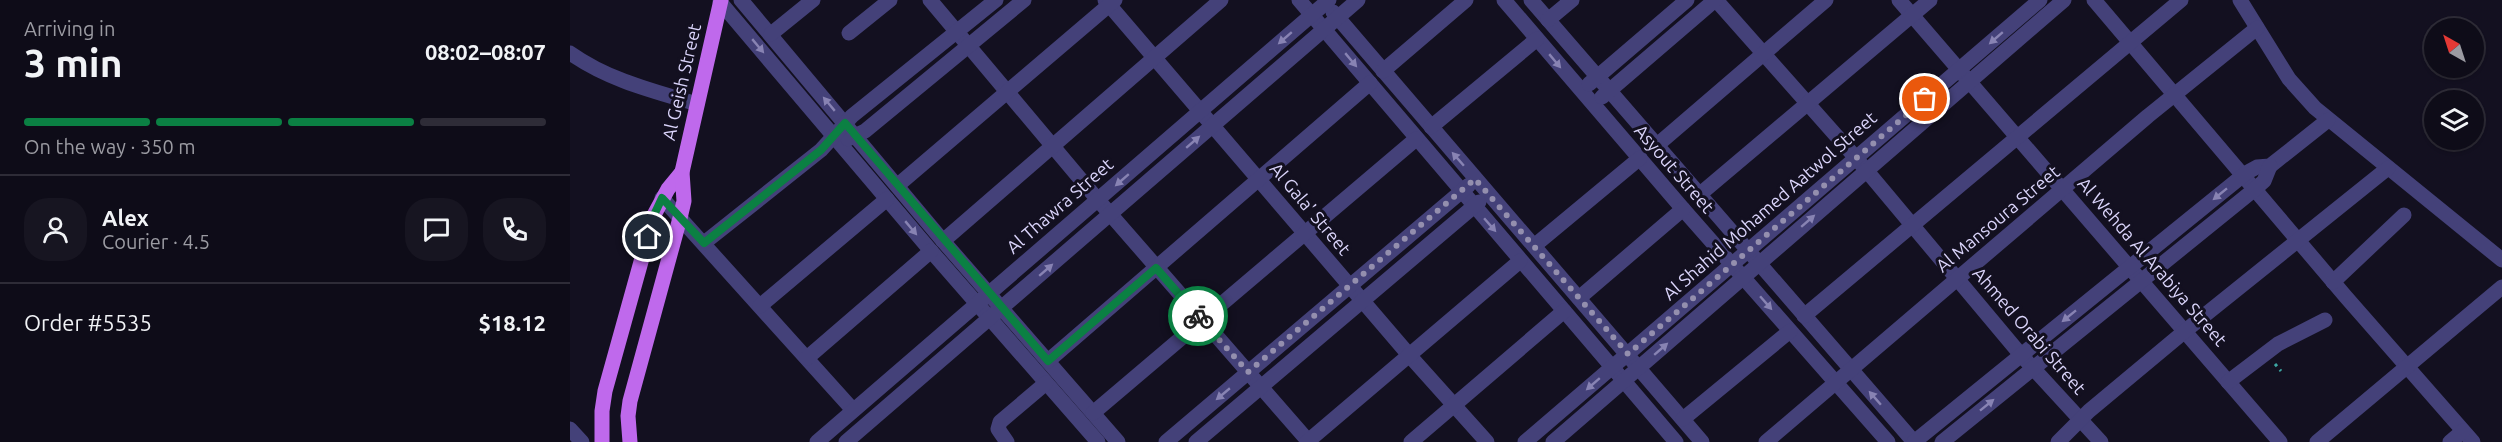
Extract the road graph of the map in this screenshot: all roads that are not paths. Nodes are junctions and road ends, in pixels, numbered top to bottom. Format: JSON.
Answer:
{"nodes":[{"id":1,"x":741,"y":0,"type":"edge"},
{"id":2,"x":813,"y":0,"type":"edge"},
{"id":3,"x":890,"y":0,"type":"edge"},
{"id":4,"x":930,"y":0,"type":"edge"},
{"id":5,"x":996,"y":0,"type":"edge"},
{"id":6,"x":1024,"y":0,"type":"edge"},
{"id":7,"x":1221,"y":0,"type":"edge"},
{"id":8,"x":1299,"y":0,"type":"edge"},
{"id":9,"x":1358,"y":0,"type":"edge"},
{"id":10,"x":1466,"y":0,"type":"edge"},
{"id":11,"x":1504,"y":0,"type":"edge"},
{"id":12,"x":1531,"y":0,"type":"edge"},
{"id":13,"x":1572,"y":0,"type":"edge"},
{"id":14,"x":1687,"y":0,"type":"edge"},
{"id":15,"x":1716,"y":0,"type":"edge"},
{"id":16,"x":1826,"y":0,"type":"edge"},
{"id":17,"x":1899,"y":0,"type":"edge"},
{"id":18,"x":1929,"y":0,"type":"edge"},
{"id":19,"x":2040,"y":0,"type":"edge"},
{"id":20,"x":2064,"y":0,"type":"edge"},
{"id":21,"x":2094,"y":0,"type":"edge"},
{"id":22,"x":2181,"y":0,"type":"edge"},
{"id":23,"x":2240,"y":0,"type":"edge"},
{"id":24,"x":721,"y":1,"type":"edge"},
{"id":25,"x":1326,"y":1,"type":"edge"},
{"id":26,"x":1110,"y":2,"type":"edge"},
{"id":27,"x":1312,"y":15,"type":"junction"},
{"id":28,"x":1912,"y":15,"type":"junction"},
{"id":29,"x":1337,"y":18,"type":"junction"},
{"id":30,"x":1548,"y":20,"type":"junction"},
{"id":31,"x":2257,"y":28,"type":"junction"},
{"id":32,"x":1324,"y":29,"type":"junction"},
{"id":33,"x":957,"y":32,"type":"junction"},
{"id":34,"x":849,"y":33,"type":"dead end"},
{"id":35,"x":771,"y":34,"type":"junction"},
{"id":36,"x":1537,"y":39,"type":"junction"},
{"id":37,"x":2129,"y":41,"type":"junction"},
{"id":38,"x":968,"y":46,"type":"junction"},
{"id":39,"x":570,"y":53,"type":"edge"},
{"id":40,"x":1764,"y":54,"type":"junction"},
{"id":41,"x":1155,"y":57,"type":"junction"},
{"id":42,"x":1959,"y":70,"type":"junction"},
{"id":43,"x":1383,"y":71,"type":"junction"},
{"id":44,"x":1596,"y":78,"type":"junction"},
{"id":45,"x":1970,"y":82,"type":"junction"},
{"id":46,"x":1370,"y":83,"type":"junction"},
{"id":47,"x":1581,"y":91,"type":"junction"},
{"id":48,"x":1007,"y":92,"type":"junction"},
{"id":49,"x":1608,"y":92,"type":"junction"},
{"id":50,"x":2175,"y":94,"type":"junction"},
{"id":51,"x":1808,"y":103,"type":"junction"},
{"id":52,"x":697,"y":104,"type":"junction"},
{"id":53,"x":1593,"y":105,"type":"junction"},
{"id":54,"x":1201,"y":111,"type":"junction"},
{"id":55,"x":2328,"y":120,"type":"junction"},
{"id":56,"x":845,"y":123,"type":"junction"},
{"id":57,"x":1213,"y":125,"type":"junction"},
{"id":58,"x":1431,"y":127,"type":"junction"},
{"id":59,"x":2018,"y":135,"type":"junction"},
{"id":60,"x":855,"y":136,"type":"junction"},
{"id":61,"x":836,"y":139,"type":"junction"},
{"id":62,"x":1416,"y":139,"type":"junction"},
{"id":63,"x":1052,"y":146,"type":"junction"},
{"id":64,"x":1656,"y":146,"type":"junction"},
{"id":65,"x":1640,"y":158,"type":"junction"},
{"id":66,"x":1856,"y":158,"type":"junction"},
{"id":67,"x":2270,"y":166,"type":"junction"},
{"id":68,"x":2388,"y":168,"type":"junction"},
{"id":69,"x":1867,"y":171,"type":"junction"},
{"id":70,"x":682,"y":172,"type":"junction"},
{"id":71,"x":2244,"y":175,"type":"junction"},
{"id":72,"x":1475,"y":179,"type":"junction"},
{"id":73,"x":1259,"y":180,"type":"junction"},
{"id":74,"x":898,"y":185,"type":"junction"},
{"id":75,"x":2063,"y":189,"type":"junction"},
{"id":76,"x":2255,"y":189,"type":"junction"},
{"id":77,"x":1461,"y":191,"type":"junction"},
{"id":78,"x":1488,"y":194,"type":"junction"},
{"id":79,"x":1699,"y":195,"type":"junction"},
{"id":80,"x":662,"y":198,"type":"junction"},
{"id":81,"x":887,"y":199,"type":"junction"},
{"id":82,"x":1098,"y":200,"type":"junction"},
{"id":83,"x":1474,"y":207,"type":"junction"},
{"id":84,"x":1683,"y":209,"type":"junction"},
{"id":85,"x":1110,"y":214,"type":"junction"},
{"id":86,"x":2404,"y":215,"type":"dead end"},
{"id":87,"x":680,"y":218,"type":"junction"},
{"id":88,"x":1912,"y":225,"type":"junction"},
{"id":89,"x":1305,"y":234,"type":"junction"},
{"id":90,"x":2298,"y":240,"type":"junction"},
{"id":91,"x":943,"y":241,"type":"junction"},
{"id":92,"x":704,"y":243,"type":"junction"},
{"id":93,"x":1534,"y":246,"type":"junction"},
{"id":94,"x":931,"y":251,"type":"junction"},
{"id":95,"x":1748,"y":251,"type":"junction"},
{"id":96,"x":2502,"y":260,"type":"edge"},
{"id":97,"x":1520,"y":261,"type":"junction"},
{"id":98,"x":1759,"y":264,"type":"junction"},
{"id":99,"x":1732,"y":265,"type":"junction"},
{"id":100,"x":2130,"y":267,"type":"junction"},
{"id":101,"x":1156,"y":268,"type":"junction"},
{"id":102,"x":1743,"y":278,"type":"junction"},
{"id":103,"x":1957,"y":279,"type":"junction"},
{"id":104,"x":2142,"y":280,"type":"junction"},
{"id":105,"x":2333,"y":282,"type":"junction"},
{"id":106,"x":1350,"y":286,"type":"junction"},
{"id":107,"x":2502,"y":287,"type":"edge"},
{"id":108,"x":989,"y":293,"type":"junction"},
{"id":109,"x":1579,"y":298,"type":"junction"},
{"id":110,"x":1362,"y":301,"type":"junction"},
{"id":111,"x":977,"y":304,"type":"junction"},
{"id":112,"x":760,"y":306,"type":"junction"},
{"id":113,"x":1564,"y":311,"type":"junction"},
{"id":114,"x":996,"y":313,"type":"junction"},
{"id":115,"x":1804,"y":316,"type":"junction"},
{"id":116,"x":2325,"y":320,"type":"dead end"},
{"id":117,"x":1203,"y":321,"type":"junction"},
{"id":118,"x":1790,"y":331,"type":"junction"},
{"id":119,"x":2185,"y":331,"type":"junction"},
{"id":120,"x":1628,"y":354,"type":"junction"},
{"id":121,"x":1409,"y":355,"type":"junction"},
{"id":122,"x":2021,"y":355,"type":"junction"},
{"id":123,"x":807,"y":358,"type":"junction"},
{"id":124,"x":1048,"y":361,"type":"junction"},
{"id":125,"x":2408,"y":366,"type":"junction"},
{"id":126,"x":1612,"y":367,"type":"junction"},
{"id":127,"x":1640,"y":367,"type":"junction"},
{"id":128,"x":2033,"y":368,"type":"junction"},
{"id":129,"x":1850,"y":370,"type":"junction"},
{"id":130,"x":1248,"y":372,"type":"junction"},
{"id":131,"x":1624,"y":381,"type":"junction"},
{"id":132,"x":2228,"y":381,"type":"junction"},
{"id":133,"x":1836,"y":382,"type":"junction"},
{"id":134,"x":1046,"y":383,"type":"junction"},
{"id":135,"x":1261,"y":387,"type":"junction"},
{"id":136,"x":1454,"y":405,"type":"junction"},
{"id":137,"x":853,"y":410,"type":"junction"},
{"id":138,"x":1093,"y":413,"type":"junction"},
{"id":139,"x":1683,"y":419,"type":"junction"},
{"id":140,"x":2081,"y":419,"type":"junction"},
{"id":141,"x":570,"y":429,"type":"edge"},
{"id":142,"x":2468,"y":436,"type":"edge"},
{"id":143,"x":1669,"y":440,"type":"edge"},
{"id":144,"x":582,"y":442,"type":"edge"},
{"id":145,"x":602,"y":442,"type":"edge"},
{"id":146,"x":630,"y":442,"type":"edge"},
{"id":147,"x":817,"y":442,"type":"edge"},
{"id":148,"x":846,"y":442,"type":"edge"},
{"id":149,"x":1007,"y":442,"type":"edge"},
{"id":150,"x":1098,"y":442,"type":"edge"},
{"id":151,"x":1118,"y":442,"type":"edge"},
{"id":152,"x":1166,"y":442,"type":"edge"},
{"id":153,"x":1196,"y":442,"type":"edge"},
{"id":154,"x":1308,"y":442,"type":"edge"},
{"id":155,"x":1412,"y":442,"type":"edge"},
{"id":156,"x":1487,"y":442,"type":"edge"},
{"id":157,"x":1525,"y":442,"type":"edge"},
{"id":158,"x":1553,"y":442,"type":"edge"},
{"id":159,"x":1702,"y":442,"type":"edge"},
{"id":160,"x":1766,"y":442,"type":"edge"},
{"id":161,"x":1888,"y":442,"type":"edge"},
{"id":162,"x":1914,"y":442,"type":"edge"},
{"id":163,"x":1942,"y":442,"type":"edge"},
{"id":164,"x":2058,"y":442,"type":"edge"},
{"id":165,"x":2101,"y":442,"type":"edge"},
{"id":166,"x":2280,"y":442,"type":"edge"},
{"id":167,"x":2317,"y":442,"type":"edge"},
{"id":168,"x":2450,"y":442,"type":"edge"}],
"edges":[{"from":1,"to":35,"type":"street"},
{"from":2,"to":35,"type":"street"},
{"from":3,"to":34,"type":"street"},
{"from":4,"to":33,"type":"street"},
{"from":5,"to":33,"type":"street"},
{"from":6,"to":38,"type":"street"},
{"from":7,"to":41,"type":"street"},
{"from":8,"to":27,"type":"street"},
{"from":9,"to":29,"type":"street"},
{"from":10,"to":43,"type":"street"},
{"from":11,"to":36,"type":"street","name":"Asyout Street"},
{"from":12,"to":30,"type":"street","name":"Asyout Street"},
{"from":13,"to":30,"type":"street"},
{"from":14,"to":44,"type":"street"},
{"from":15,"to":40,"type":"street","name":"Ahmed Orabi Street"},
{"from":15,"to":49,"type":"street"},
{"from":16,"to":40,"type":"street"},
{"from":17,"to":28,"type":"street","name":"Al Wehda Al Arabiya Street"},
{"from":18,"to":28,"type":"street"},
{"from":19,"to":42,"type":"street","name":"Al Shahid Mohamed Aatwol Street","one_way":true},
{"from":20,"to":45,"type":"street","name":"Al Shahid Mohamed Aatwol Street"},
{"from":21,"to":37,"type":"street"},
{"from":22,"to":37,"type":"street"},
{"from":23,"to":31,"type":"street"},
{"from":24,"to":52,"type":"main road","name":"Al Geish Street"},
{"from":24,"to":61,"type":"street","one_way":true},
{"from":25,"to":27,"type":"street","name":"Al Thawra Street"},
{"from":25,"to":29,"type":"street"},
{"from":26,"to":41,"type":"street","name":"Al Gala' Street"},
{"from":26,"to":48,"type":"street"},
{"from":27,"to":32,"type":"street"},
{"from":27,"to":54,"type":"street","name":"Al Thawra Street","one_way":true},
{"from":28,"to":42,"type":"street","name":"Al Wehda Al Arabiya Street"},
{"from":28,"to":51,"type":"street"},
{"from":29,"to":32,"type":"street"},
{"from":29,"to":43,"type":"street"},
{"from":30,"to":44,"type":"street","name":"Asyout Street"},
{"from":31,"to":50,"type":"street","name":"Al Mansoura Street"},
{"from":31,"to":55,"type":"street"},
{"from":32,"to":46,"type":"street","one_way":true},
{"from":32,"to":57,"type":"street"},
{"from":33,"to":38,"type":"street"},
{"from":33,"to":56,"type":"street"},
{"from":56,"to":35,"type":"street","one_way":true},
{"from":36,"to":47,"type":"street","name":"Asyout Street","one_way":true},
{"from":36,"to":58,"type":"street"},
{"from":37,"to":50,"type":"street"},
{"from":37,"to":59,"type":"street"},
{"from":38,"to":48,"type":"street"},
{"from":38,"to":60,"type":"street"},
{"from":39,"to":52,"type":"street"},
{"from":40,"to":51,"type":"street","name":"Ahmed Orabi Street"},
{"from":40,"to":64,"type":"street"},
{"from":41,"to":54,"type":"street","name":"Al Gala' Street"},
{"from":41,"to":63,"type":"street"},
{"from":42,"to":45,"type":"street","name":"Al Wehda Al Arabiya Street"},
{"from":42,"to":66,"type":"street","name":"Al Shahid Mohamed Aatwol Street"},
{"from":43,"to":58,"type":"street"},
{"from":44,"to":47,"type":"street"},
{"from":44,"to":49,"type":"street","name":"Asyout Street"},
{"from":45,"to":59,"type":"street","name":"Al Wehda Al Arabiya Street"},
{"from":45,"to":69,"type":"street","name":"Al Shahid Mohamed Aatwol Street"},
{"from":46,"to":62,"type":"street"},
{"from":46,"to":73,"type":"street"},
{"from":47,"to":53,"type":"street","name":"Asyout Street"},
{"from":48,"to":63,"type":"street"},
{"from":48,"to":74,"type":"street"},
{"from":49,"to":53,"type":"street"},
{"from":49,"to":64,"type":"street","name":"Asyout Street"},
{"from":50,"to":71,"type":"street"},
{"from":50,"to":75,"type":"street","name":"Al Mansoura Street"},
{"from":51,"to":66,"type":"street","name":"Ahmed Orabi Street"},
{"from":51,"to":79,"type":"street"},
{"from":52,"to":70,"type":"main road","name":"Al Geish Street"},
{"from":53,"to":65,"type":"street","name":"Asyout Street"},
{"from":54,"to":57,"type":"street","name":"Al Gala' Street"},
{"from":54,"to":82,"type":"street","name":"Al Thawra Street","one_way":true},
{"from":55,"to":67,"type":"street"},
{"from":55,"to":68,"type":"street"},
{"from":56,"to":60,"type":"street"},
{"from":56,"to":61,"type":"street"},
{"from":57,"to":73,"type":"street","name":"Al Gala' Street"},
{"from":85,"to":57,"type":"street","one_way":true},
{"from":72,"to":58,"type":"street","one_way":true},
{"from":59,"to":75,"type":"street","name":"Al Wehda Al Arabiya Street"},
{"from":59,"to":88,"type":"street"},
{"from":60,"to":61,"type":"street"},
{"from":60,"to":74,"type":"street"},
{"from":61,"to":81,"type":"street"},
{"from":61,"to":92,"type":"street"},
{"from":62,"to":77,"type":"street"},
{"from":62,"to":89,"type":"street"},
{"from":63,"to":82,"type":"street"},
{"from":63,"to":91,"type":"street"},
{"from":64,"to":79,"type":"street","name":"Asyout Street"},
{"from":65,"to":84,"type":"street","name":"Asyout Street"},
{"from":65,"to":93,"type":"street"},
{"from":66,"to":69,"type":"street","name":"Ahmed Orabi Street"},
{"from":66,"to":95,"type":"street","name":"Al Shahid Mohamed Aatwol Street"},
{"from":67,"to":71,"type":"street"},
{"from":67,"to":76,"type":"street"},
{"from":68,"to":90,"type":"street"},
{"from":68,"to":96,"type":"street"},
{"from":69,"to":88,"type":"street","name":"Ahmed Orabi Street"},
{"from":98,"to":69,"type":"street","name":"Al Shahid Mohamed Aatwol Street","one_way":true},
{"from":70,"to":80,"type":"main road"},
{"from":70,"to":87,"type":"main road"},
{"from":71,"to":76,"type":"street"},
{"from":71,"to":100,"type":"street","one_way":true},
{"from":72,"to":77,"type":"street"},
{"from":72,"to":78,"type":"street"},
{"from":73,"to":89,"type":"street","name":"Al Gala' Street"},
{"from":73,"to":101,"type":"street"},
{"from":74,"to":91,"type":"street"},
{"from":75,"to":100,"type":"street","name":"Al Wehda Al Arabiya Street"},
{"from":75,"to":103,"type":"street","name":"Al Mansoura Street"},
{"from":76,"to":90,"type":"street"},
{"from":76,"to":104,"type":"street"},
{"from":77,"to":83,"type":"street"},
{"from":77,"to":106,"type":"street"},
{"from":78,"to":83,"type":"street"},
{"from":78,"to":93,"type":"street"},
{"from":79,"to":95,"type":"street","name":"Asyout Street"},
{"from":80,"to":87,"type":"street"},
{"from":80,"to":145,"type":"main road"},
{"from":81,"to":94,"type":"street","one_way":true},
{"from":81,"to":112,"type":"street"},
{"from":82,"to":85,"type":"street"},
{"from":82,"to":108,"type":"street","name":"Al Thawra Street"},
{"from":83,"to":97,"type":"street","one_way":true},
{"from":83,"to":110,"type":"street"},
{"from":84,"to":99,"type":"street","name":"Asyout Street"},
{"from":84,"to":109,"type":"street"},
{"from":85,"to":101,"type":"street"},
{"from":114,"to":85,"type":"street","one_way":true},
{"from":86,"to":105,"type":"street"},
{"from":87,"to":92,"type":"street"},
{"from":87,"to":146,"type":"main road"},
{"from":88,"to":103,"type":"street","name":"Ahmed Orabi Street"},
{"from":88,"to":115,"type":"street"},
{"from":89,"to":106,"type":"street","name":"Al Gala' Street"},
{"from":89,"to":117,"type":"street"},
{"from":90,"to":105,"type":"street"},
{"from":90,"to":119,"type":"street"},
{"from":91,"to":108,"type":"street"},
{"from":92,"to":112,"type":"street"},
{"from":93,"to":109,"type":"street"},
{"from":94,"to":111,"type":"street"},
{"from":94,"to":123,"type":"street"},
{"from":95,"to":98,"type":"street","name":"Asyout Street"},
{"from":95,"to":99,"type":"street","name":"Al Shahid Mohamed Aatwol Street"},
{"from":97,"to":113,"type":"street"},
{"from":97,"to":121,"type":"street"},
{"from":98,"to":102,"type":"street","name":"Al Shahid Mohamed Aatwol Street"},
{"from":98,"to":115,"type":"street","name":"Asyout Street"},
{"from":99,"to":102,"type":"street","name":"Asyout Street"},
{"from":99,"to":120,"type":"street","name":"Al Shahid Mohamed Aatwol Street"},
{"from":100,"to":104,"type":"street","name":"Al Wehda Al Arabiya Street"},
{"from":100,"to":122,"type":"street","one_way":true},
{"from":101,"to":117,"type":"street"},
{"from":101,"to":124,"type":"street"},
{"from":102,"to":118,"type":"street","name":"Asyout Street","one_way":true},
{"from":127,"to":102,"type":"street","name":"Al Shahid Mohamed Aatwol Street","one_way":true},
{"from":103,"to":122,"type":"street","name":"Ahmed Orabi Street"},
{"from":103,"to":129,"type":"street","name":"Al Mansoura Street"},
{"from":104,"to":119,"type":"street","name":"Al Wehda Al Arabiya Street"},
{"from":104,"to":128,"type":"street"},
{"from":105,"to":125,"type":"street"},
{"from":106,"to":110,"type":"street","name":"Al Gala' Street"},
{"from":106,"to":130,"type":"street"},
{"from":107,"to":125,"type":"street"},
{"from":108,"to":111,"type":"street","name":"Al Thawra Street"},
{"from":108,"to":114,"type":"street"},
{"from":109,"to":120,"type":"street"},
{"from":110,"to":121,"type":"street","name":"Al Gala' Street"},
{"from":110,"to":135,"type":"street"},
{"from":111,"to":114,"type":"street"},
{"from":111,"to":137,"type":"street","name":"Al Thawra Street"},
{"from":112,"to":123,"type":"street"},
{"from":113,"to":126,"type":"street"},
{"from":113,"to":136,"type":"street"},
{"from":114,"to":124,"type":"street"},
{"from":114,"to":134,"type":"street"},
{"from":114,"to":148,"type":"street"},
{"from":115,"to":129,"type":"street","name":"Asyout Street"},
{"from":116,"to":132,"type":"street"},
{"from":117,"to":130,"type":"street"},
{"from":117,"to":138,"type":"street"},
{"from":118,"to":133,"type":"street","name":"Asyout Street"},
{"from":118,"to":139,"type":"street"},
{"from":119,"to":132,"type":"street","name":"Al Wehda Al Arabiya Street"},
{"from":119,"to":140,"type":"street"},
{"from":120,"to":126,"type":"street","name":"Al Shahid Mohamed Aatwol Street"},
{"from":120,"to":127,"type":"street"},
{"from":121,"to":136,"type":"street","name":"Al Gala' Street"},
{"from":121,"to":154,"type":"street"},
{"from":122,"to":128,"type":"street","name":"Ahmed Orabi Street"},
{"from":122,"to":162,"type":"street"},
{"from":123,"to":137,"type":"street"},
{"from":124,"to":138,"type":"street"},
{"from":125,"to":142,"type":"street"},
{"from":125,"to":167,"type":"street"},
{"from":126,"to":131,"type":"street"},
{"from":126,"to":157,"type":"street","name":"Al Shahid Mohamed Aatwol Street","one_way":true},
{"from":127,"to":131,"type":"street","name":"Al Shahid Mohamed Aatwol Street"},
{"from":127,"to":139,"type":"street"},
{"from":128,"to":140,"type":"street","name":"Ahmed Orabi Street"},
{"from":163,"to":128,"type":"street","one_way":true},
{"from":129,"to":133,"type":"street","name":"Al Mansoura Street"},
{"from":162,"to":129,"type":"street","name":"Asyout Street","one_way":true},
{"from":130,"to":135,"type":"street"},
{"from":130,"to":152,"type":"street","one_way":true},
{"from":131,"to":143,"type":"street"},
{"from":131,"to":158,"type":"street","name":"Al Shahid Mohamed Aatwol Street"},
{"from":132,"to":166,"type":"street","name":"Al Wehda Al Arabiya Street"},
{"from":133,"to":160,"type":"street","name":"Al Mansoura Street"},
{"from":133,"to":161,"type":"street","name":"Asyout Street"},
{"from":134,"to":149,"type":"street"},
{"from":134,"to":150,"type":"street"},
{"from":135,"to":153,"type":"street"},
{"from":135,"to":154,"type":"street"},
{"from":136,"to":155,"type":"street"},
{"from":136,"to":156,"type":"street","name":"Al Gala' Street"},
{"from":137,"to":147,"type":"street","name":"Al Thawra Street"},
{"from":138,"to":151,"type":"street"},
{"from":139,"to":159,"type":"street"},
{"from":140,"to":164,"type":"street"},
{"from":140,"to":165,"type":"street","name":"Ahmed Orabi Street"},
{"from":141,"to":144,"type":"street"},
{"from":142,"to":168,"type":"street"}]}
